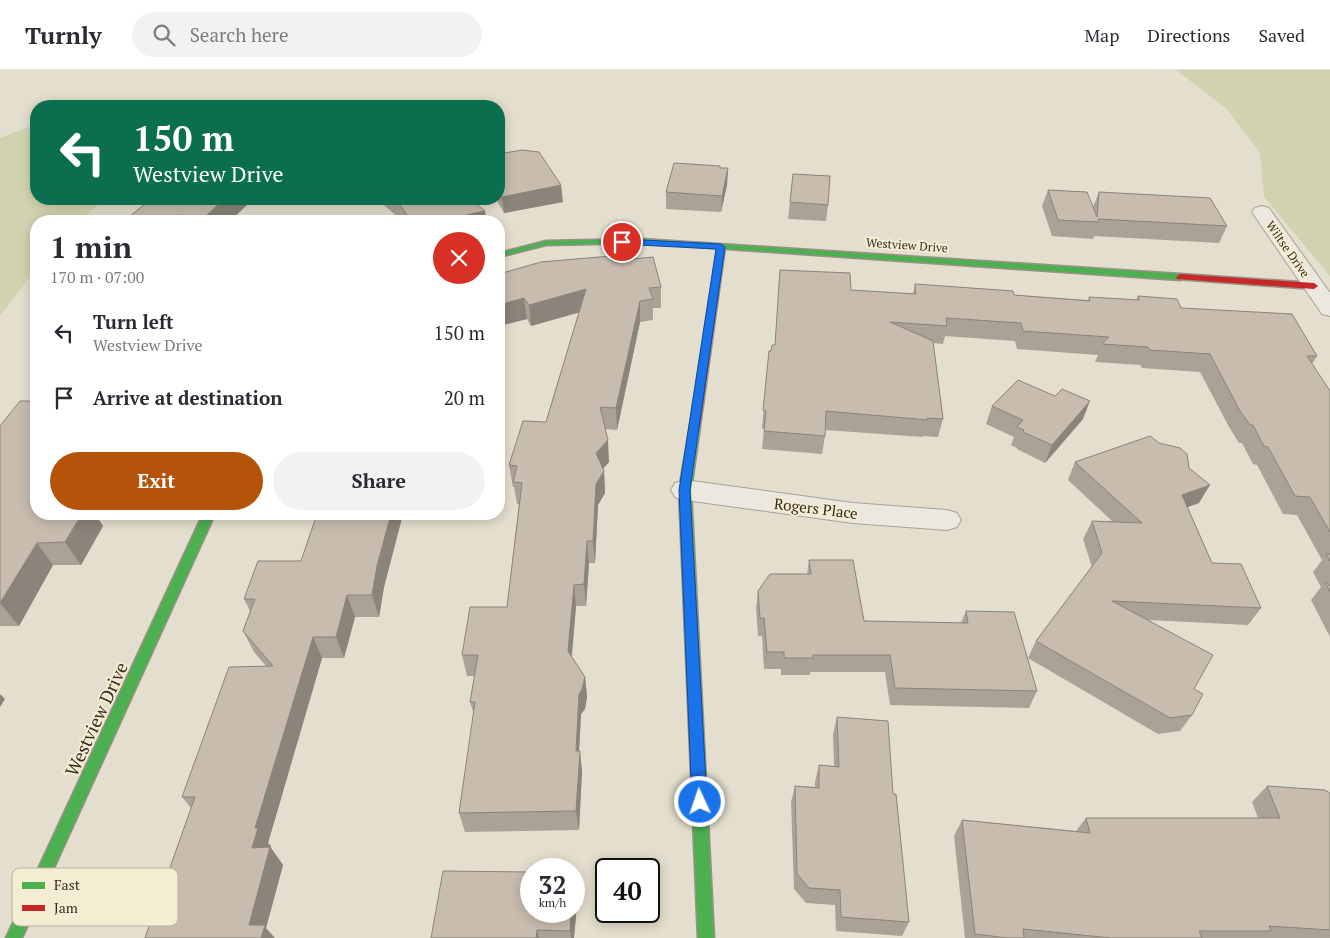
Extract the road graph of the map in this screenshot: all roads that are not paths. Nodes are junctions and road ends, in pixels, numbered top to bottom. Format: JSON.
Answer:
{"nodes":[{"id":1,"x":1262,"y":212,"type":"dead end"},
{"id":2,"x":721,"y":247,"type":"junction"},
{"id":3,"x":505,"y":254,"type":"edge"},
{"id":4,"x":1314,"y":286,"type":"junction"},
{"id":5,"x":1330,"y":308,"type":"edge"},
{"id":6,"x":685,"y":490,"type":"junction"},
{"id":7,"x":205,"y":520,"type":"edge"},
{"id":8,"x":947,"y":520,"type":"dead end"},
{"id":9,"x":46,"y":868,"type":"edge"},
{"id":10,"x":19,"y":926,"type":"edge"},
{"id":11,"x":14,"y":938,"type":"edge"},
{"id":12,"x":706,"y":938,"type":"edge"}],
"edges":[{"from":1,"to":4,"type":"street","name":"Wiltse Drive"},
{"from":2,"to":3,"type":"street","name":"Westview Drive"},
{"from":2,"to":4,"type":"street","name":"Westview Drive"},
{"from":2,"to":6,"type":"street"},
{"from":4,"to":5,"type":"street","name":"Wiltse Drive"},
{"from":6,"to":8,"type":"street","name":"Rogers Place"},
{"from":6,"to":12,"type":"street"},
{"from":7,"to":9,"type":"street","name":"Westview Drive"},
{"from":10,"to":11,"type":"street","name":"Westview Drive"}]}
